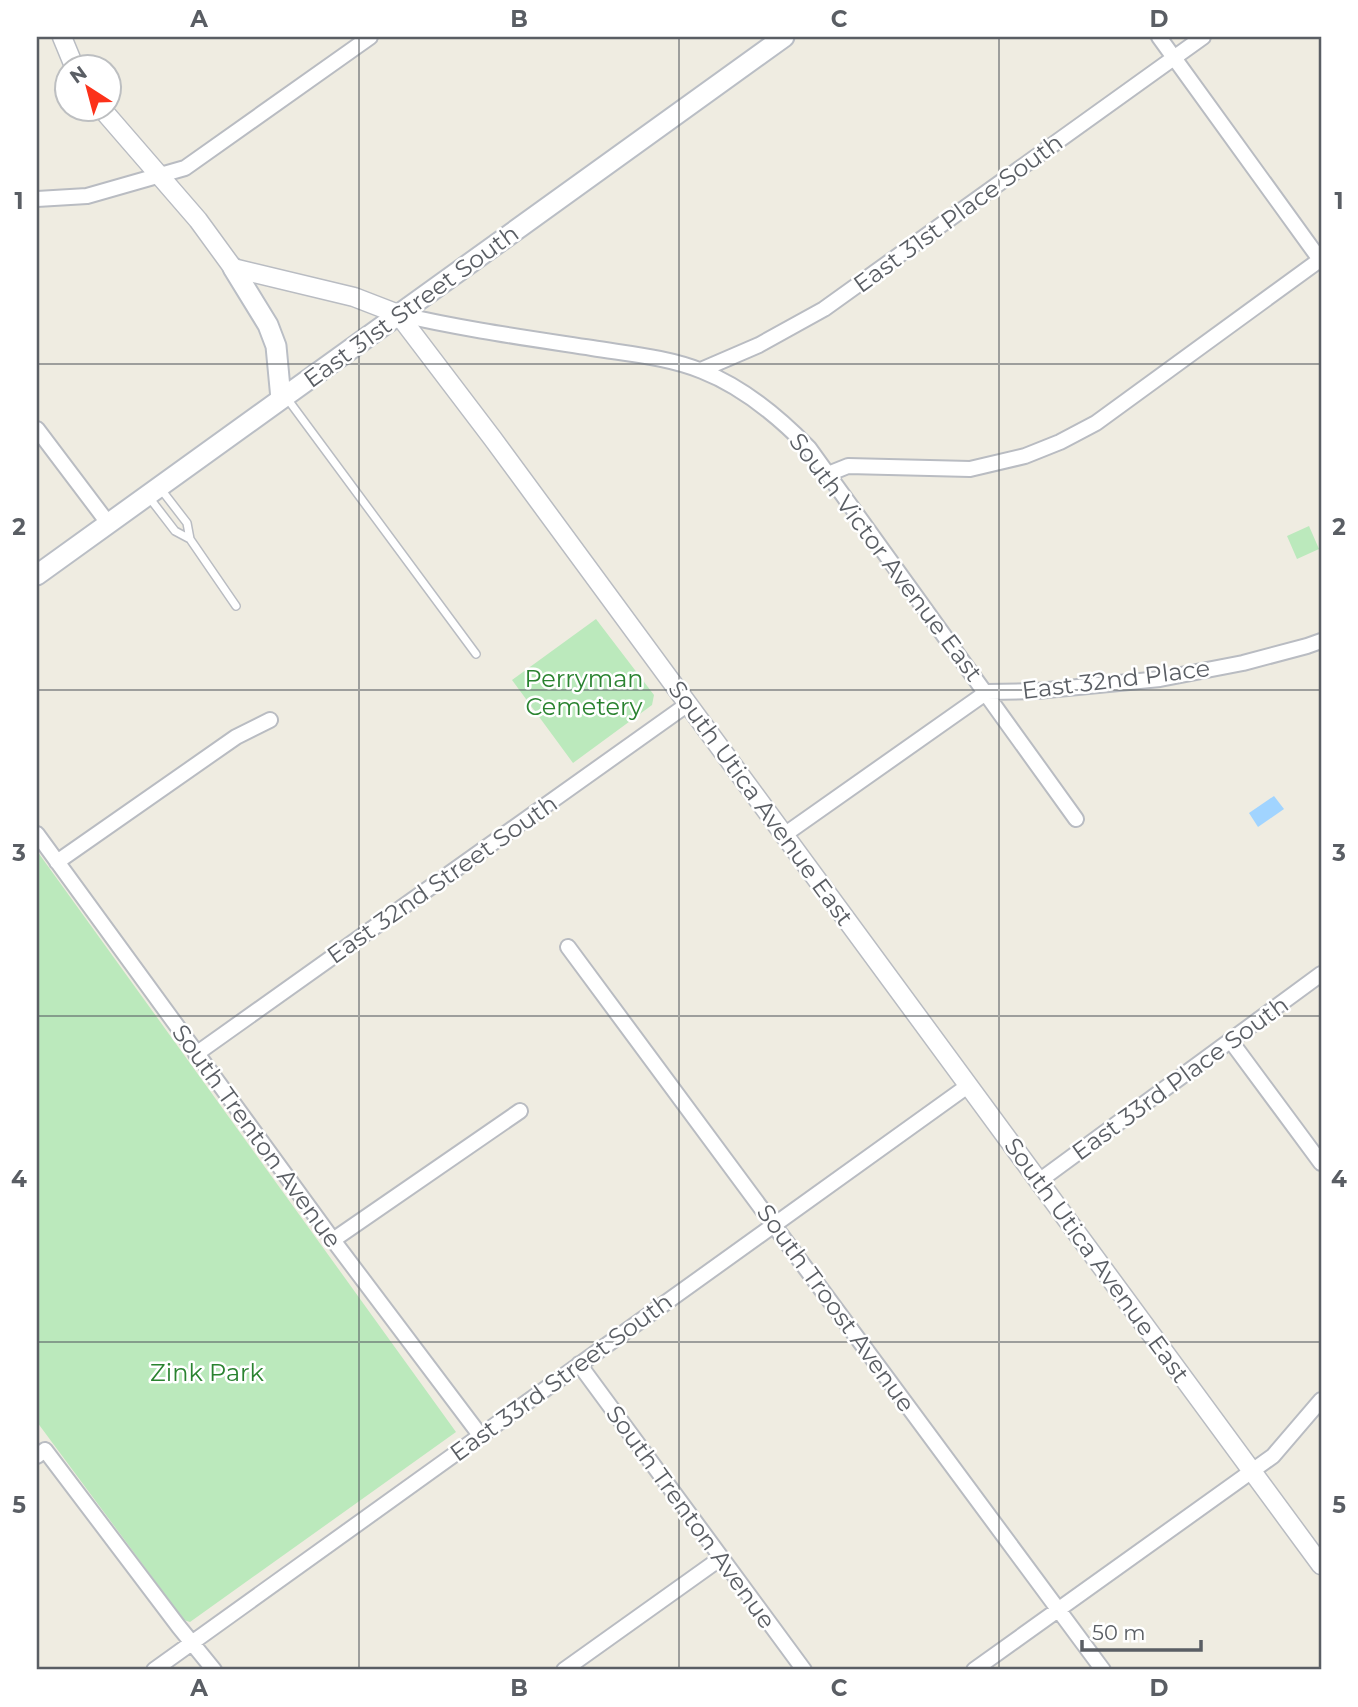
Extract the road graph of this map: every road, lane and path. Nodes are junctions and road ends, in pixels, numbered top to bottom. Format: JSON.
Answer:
{"nodes":[{"id":1,"x":370,"y":37,"type":"edge"},
{"id":2,"x":784,"y":37,"type":"edge"},
{"id":3,"x":1159,"y":37,"type":"edge"},
{"id":4,"x":1203,"y":37,"type":"edge"},
{"id":5,"x":1174,"y":58,"type":"junction"},
{"id":6,"x":113,"y":122,"type":"edge"},
{"id":7,"x":160,"y":175,"type":"junction"},
{"id":8,"x":37,"y":199,"type":"edge"},
{"id":9,"x":1321,"y":260,"type":"edge"},
{"id":10,"x":233,"y":268,"type":"junction"},
{"id":11,"x":398,"y":314,"type":"junction"},
{"id":12,"x":701,"y":370,"type":"junction"},
{"id":13,"x":283,"y":398,"type":"junction"},
{"id":14,"x":37,"y":429,"type":"edge"},
{"id":15,"x":828,"y":474,"type":"junction"},
{"id":16,"x":154,"y":491,"type":"junction"},
{"id":17,"x":108,"y":523,"type":"junction"},
{"id":18,"x":190,"y":539,"type":"junction"},
{"id":19,"x":37,"y":575,"type":"edge"},
{"id":20,"x":236,"y":606,"type":"dead end"},
{"id":21,"x":1321,"y":640,"type":"edge"},
{"id":22,"x":476,"y":654,"type":"dead end"},
{"id":23,"x":987,"y":692,"type":"junction"},
{"id":24,"x":688,"y":704,"type":"junction"},
{"id":25,"x":270,"y":720,"type":"dead end"},
{"id":26,"x":1076,"y":819,"type":"dead end"},
{"id":27,"x":37,"y":834,"type":"edge"},
{"id":28,"x":784,"y":835,"type":"junction"},
{"id":29,"x":57,"y":862,"type":"junction"},
{"id":30,"x":568,"y":947,"type":"dead end"},
{"id":31,"x":1321,"y":974,"type":"edge"},
{"id":32,"x":1230,"y":1040,"type":"junction"},
{"id":33,"x":196,"y":1054,"type":"junction"},
{"id":34,"x":969,"y":1085,"type":"junction"},
{"id":35,"x":520,"y":1111,"type":"dead end"},
{"id":36,"x":1321,"y":1163,"type":"edge"},
{"id":37,"x":1039,"y":1181,"type":"junction"},
{"id":38,"x":775,"y":1225,"type":"junction"},
{"id":39,"x":333,"y":1240,"type":"junction"},
{"id":40,"x":579,"y":1364,"type":"junction"},
{"id":41,"x":1321,"y":1400,"type":"edge"},
{"id":42,"x":480,"y":1435,"type":"junction"},
{"id":43,"x":41,"y":1453,"type":"edge"},
{"id":44,"x":1254,"y":1471,"type":"junction"},
{"id":45,"x":721,"y":1558,"type":"junction"},
{"id":46,"x":1321,"y":1564,"type":"edge"},
{"id":47,"x":1059,"y":1610,"type":"junction"},
{"id":48,"x":192,"y":1643,"type":"junction"},
{"id":49,"x":154,"y":1670,"type":"edge"},
{"id":50,"x":214,"y":1670,"type":"edge"},
{"id":51,"x":564,"y":1670,"type":"edge"},
{"id":52,"x":804,"y":1670,"type":"edge"},
{"id":53,"x":974,"y":1670,"type":"edge"},
{"id":54,"x":1103,"y":1670,"type":"edge"}],
"edges":[{"from":1,"to":7,"type":"street"},
{"from":2,"to":11,"type":"main road","name":"East 31st Street South"},
{"from":3,"to":5,"type":"street"},
{"from":4,"to":5,"type":"street","name":"East 31st Place South"},
{"from":5,"to":9,"type":"street"},
{"from":5,"to":12,"type":"street","name":"East 31st Place South"},
{"from":6,"to":7,"type":"street"},
{"from":7,"to":8,"type":"street"},
{"from":7,"to":10,"type":"street"},
{"from":9,"to":15,"type":"street"},
{"from":10,"to":11,"type":"street"},
{"from":10,"to":13,"type":"main road"},
{"from":11,"to":12,"type":"street","name":"South Victor Avenue East"},
{"from":11,"to":13,"type":"main road","name":"East 31st Street South"},
{"from":11,"to":24,"type":"street","name":"South Utica Avenue East"},
{"from":12,"to":15,"type":"street","name":"South Victor Avenue East"},
{"from":13,"to":16,"type":"main road","name":"East 31st Street South"},
{"from":13,"to":22,"type":"lane"},
{"from":14,"to":17,"type":"street"},
{"from":15,"to":23,"type":"street","name":"South Victor Avenue East"},
{"from":16,"to":17,"type":"main road","name":"East 31st Street South"},
{"from":16,"to":18,"type":"lane"},
{"from":16,"to":18,"type":"lane"},
{"from":17,"to":19,"type":"main road","name":"East 31st Street South"},
{"from":18,"to":20,"type":"lane"},
{"from":21,"to":23,"type":"street","name":"East 32nd Place"},
{"from":23,"to":26,"type":"street","name":"South Victor Avenue East"},
{"from":23,"to":28,"type":"street","name":"East 32nd Place"},
{"from":24,"to":28,"type":"street","name":"South Utica Avenue East"},
{"from":24,"to":33,"type":"street","name":"East 32nd Street South"},
{"from":25,"to":29,"type":"street"},
{"from":27,"to":29,"type":"street","name":"South Trenton Avenue"},
{"from":28,"to":34,"type":"street","name":"South Utica Avenue East"},
{"from":29,"to":33,"type":"street","name":"South Trenton Avenue"},
{"from":30,"to":38,"type":"street","name":"South Troost Avenue"},
{"from":31,"to":32,"type":"street","name":"East 33rd Place South"},
{"from":32,"to":36,"type":"street"},
{"from":32,"to":37,"type":"street","name":"East 33rd Place South"},
{"from":33,"to":39,"type":"street","name":"South Trenton Avenue"},
{"from":34,"to":37,"type":"street","name":"South Utica Avenue East"},
{"from":34,"to":38,"type":"street","name":"East 33rd Street South"},
{"from":35,"to":39,"type":"street"},
{"from":37,"to":44,"type":"street","name":"South Utica Avenue East"},
{"from":38,"to":40,"type":"street","name":"East 33rd Street South"},
{"from":38,"to":47,"type":"street","name":"South Troost Avenue"},
{"from":39,"to":42,"type":"street","name":"South Trenton Avenue"},
{"from":40,"to":42,"type":"street","name":"East 33rd Street South"},
{"from":40,"to":45,"type":"street","name":"South Trenton Avenue"},
{"from":41,"to":44,"type":"street"},
{"from":42,"to":48,"type":"street","name":"East 33rd Street South"},
{"from":43,"to":48,"type":"street"},
{"from":44,"to":46,"type":"street","name":"South Utica Avenue East"},
{"from":44,"to":47,"type":"street"},
{"from":45,"to":51,"type":"street"},
{"from":45,"to":52,"type":"street","name":"South Trenton Avenue"},
{"from":47,"to":53,"type":"street"},
{"from":47,"to":54,"type":"street","name":"South Troost Avenue"},
{"from":48,"to":49,"type":"street","name":"East 33rd Street South"},
{"from":48,"to":50,"type":"street"}]}
